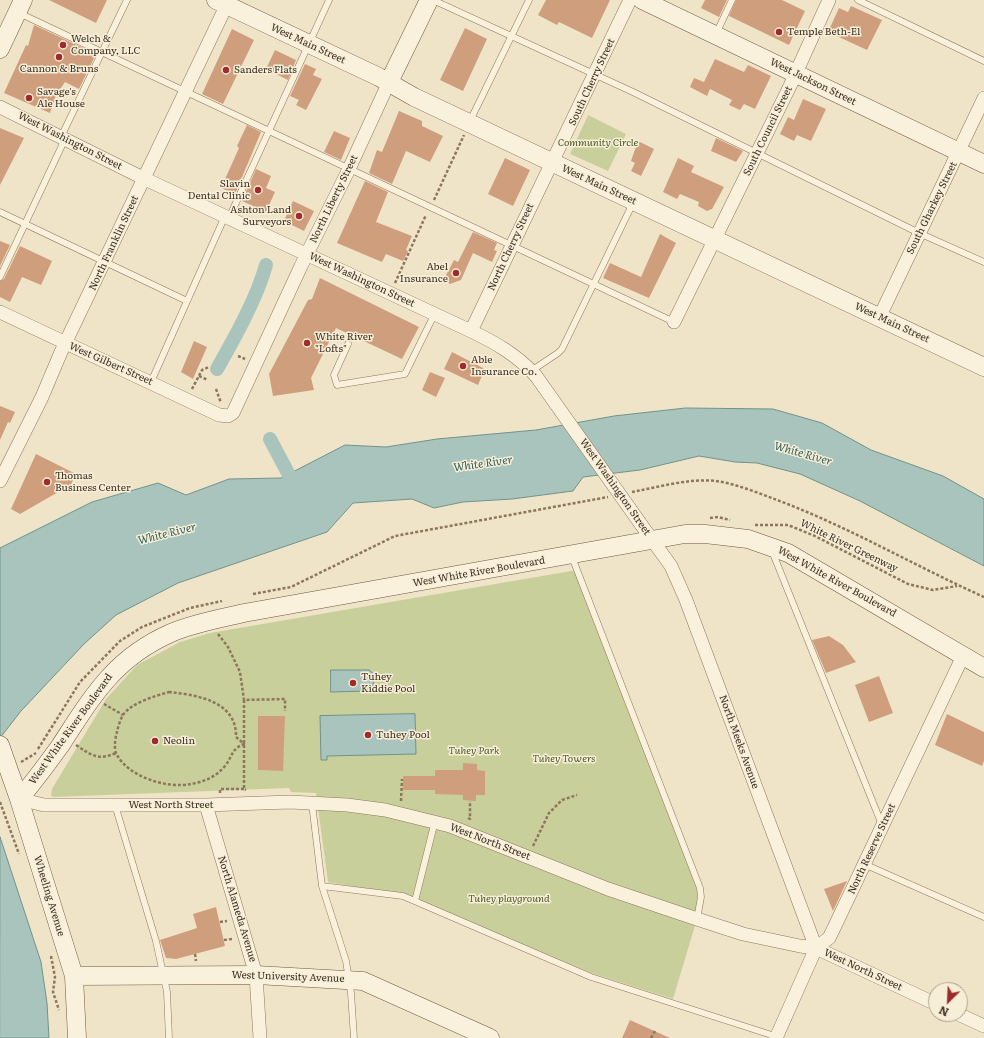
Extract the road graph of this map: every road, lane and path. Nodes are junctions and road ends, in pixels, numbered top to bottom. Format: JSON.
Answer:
{"nodes":[{"id":1,"x":127,"y":0,"type":"edge"},
{"id":2,"x":329,"y":0,"type":"edge"},
{"id":3,"x":429,"y":0,"type":"edge"},
{"id":4,"x":433,"y":0,"type":"edge"},
{"id":5,"x":529,"y":0,"type":"edge"},
{"id":6,"x":630,"y":0,"type":"edge"},
{"id":7,"x":642,"y":0,"type":"edge"},
{"id":8,"x":732,"y":0,"type":"edge"},
{"id":9,"x":829,"y":0,"type":"edge"},
{"id":10,"x":858,"y":0,"type":"edge"},
{"id":11,"x":224,"y":2,"type":"edge"},
{"id":12,"x":20,"y":6,"type":"edge"},
{"id":13,"x":716,"y":35,"type":"junction"},
{"id":14,"x":511,"y":36,"type":"junction"},
{"id":15,"x":309,"y":44,"type":"junction"},
{"id":16,"x":0,"y":49,"type":"edge"},
{"id":17,"x":102,"y":52,"type":"junction"},
{"id":18,"x":984,"y":61,"type":"edge"},
{"id":19,"x":796,"y":73,"type":"junction"},
{"id":20,"x":595,"y":75,"type":"junction"},
{"id":21,"x":389,"y":82,"type":"junction"},
{"id":22,"x":186,"y":91,"type":"junction"},
{"id":23,"x":984,"y":98,"type":"edge"},
{"id":24,"x":0,"y":107,"type":"edge"},
{"id":25,"x":469,"y":123,"type":"junction"},
{"id":26,"x":269,"y":130,"type":"junction"},
{"id":27,"x":63,"y":138,"type":"junction"},
{"id":28,"x":958,"y":152,"type":"junction"},
{"id":29,"x":757,"y":153,"type":"junction"},
{"id":30,"x":552,"y":162,"type":"junction"},
{"id":31,"x":984,"y":164,"type":"edge"},
{"id":32,"x":349,"y":169,"type":"junction"},
{"id":33,"x":144,"y":179,"type":"junction"},
{"id":34,"x":634,"y":201,"type":"junction"},
{"id":35,"x":0,"y":212,"type":"edge"},
{"id":36,"x":227,"y":217,"type":"junction"},
{"id":37,"x":25,"y":224,"type":"junction"},
{"id":38,"x":920,"y":233,"type":"junction"},
{"id":39,"x":714,"y":238,"type":"junction"},
{"id":40,"x":512,"y":245,"type":"junction"},
{"id":41,"x":307,"y":255,"type":"junction"},
{"id":42,"x":104,"y":262,"type":"junction"},
{"id":43,"x":984,"y":262,"type":"edge"},
{"id":44,"x":0,"y":277,"type":"edge"},
{"id":45,"x":593,"y":284,"type":"junction"},
{"id":46,"x":187,"y":301,"type":"junction"},
{"id":47,"x":0,"y":312,"type":"edge"},
{"id":48,"x":434,"y":313,"type":"junction"},
{"id":49,"x":879,"y":318,"type":"junction"},
{"id":50,"x":674,"y":322,"type":"joint"},
{"id":51,"x":471,"y":331,"type":"junction"},
{"id":52,"x":66,"y":344,"type":"junction"},
{"id":53,"x":348,"y":344,"type":"dead end"},
{"id":54,"x":238,"y":356,"type":"dead end"},
{"id":55,"x":245,"y":360,"type":"dead end"},
{"id":56,"x":209,"y":366,"type":"dead end"},
{"id":57,"x":984,"y":367,"type":"edge"},
{"id":58,"x":534,"y":374,"type":"junction"},
{"id":59,"x":199,"y":376,"type":"junction"},
{"id":60,"x":208,"y":380,"type":"dead end"},
{"id":61,"x":151,"y":382,"type":"junction"},
{"id":62,"x":216,"y":389,"type":"dead end"},
{"id":63,"x":191,"y":391,"type":"dead end"},
{"id":64,"x":223,"y":411,"type":"junction"},
{"id":65,"x":0,"y":481,"type":"edge"},
{"id":66,"x":704,"y":519,"type":"dead end"},
{"id":67,"x":737,"y":522,"type":"dead end"},
{"id":68,"x":750,"y":525,"type":"dead end"},
{"id":69,"x":653,"y":541,"type":"junction"},
{"id":70,"x":770,"y":545,"type":"junction"},
{"id":71,"x":571,"y":556,"type":"junction"},
{"id":72,"x":958,"y":585,"type":"dead end"},
{"id":73,"x":217,"y":634,"type":"dead end"},
{"id":74,"x":963,"y":656,"type":"junction"},
{"id":75,"x":984,"y":668,"type":"edge"},
{"id":76,"x":244,"y":700,"type":"junction"},
{"id":77,"x":285,"y":710,"type":"dead end"},
{"id":78,"x":244,"y":744,"type":"junction"},
{"id":79,"x":3,"y":751,"type":"edge"},
{"id":80,"x":71,"y":751,"type":"dead end"},
{"id":81,"x":116,"y":753,"type":"junction"},
{"id":82,"x":402,"y":779,"type":"dead end"},
{"id":83,"x":251,"y":790,"type":"dead end"},
{"id":84,"x":577,"y":795,"type":"dead end"},
{"id":85,"x":19,"y":799,"type":"junction"},
{"id":86,"x":0,"y":802,"type":"edge"},
{"id":87,"x":401,"y":802,"type":"dead end"},
{"id":88,"x":312,"y":804,"type":"junction"},
{"id":89,"x":115,"y":805,"type":"junction"},
{"id":90,"x":206,"y":805,"type":"junction"},
{"id":91,"x":435,"y":821,"type":"junction"},
{"id":92,"x":882,"y":827,"type":"junction"},
{"id":93,"x":529,"y":857,"type":"junction"},
{"id":94,"x":21,"y":860,"type":"dead end"},
{"id":95,"x":864,"y":864,"type":"junction"},
{"id":96,"x":322,"y":886,"type":"junction"},
{"id":97,"x":415,"y":901,"type":"junction"},
{"id":98,"x":984,"y":917,"type":"edge"},
{"id":99,"x":697,"y":919,"type":"junction"},
{"id":100,"x":227,"y":921,"type":"dead end"},
{"id":101,"x":220,"y":922,"type":"dead end"},
{"id":102,"x":233,"y":938,"type":"dead end"},
{"id":103,"x":224,"y":940,"type":"dead end"},
{"id":104,"x":49,"y":948,"type":"dead end"},
{"id":105,"x":816,"y":948,"type":"junction"},
{"id":106,"x":195,"y":954,"type":"dead end"},
{"id":107,"x":196,"y":962,"type":"dead end"},
{"id":108,"x":256,"y":975,"type":"junction"},
{"id":109,"x":74,"y":976,"type":"junction"},
{"id":110,"x":162,"y":977,"type":"junction"},
{"id":111,"x":349,"y":979,"type":"junction"},
{"id":112,"x":928,"y":1000,"type":"edge"},
{"id":113,"x":59,"y":1016,"type":"dead end"},
{"id":114,"x":968,"y":1019,"type":"edge"},
{"id":115,"x":984,"y":1026,"type":"edge"},
{"id":116,"x":654,"y":1031,"type":"dead end"},
{"id":117,"x":77,"y":1038,"type":"edge"},
{"id":118,"x":169,"y":1038,"type":"edge"},
{"id":119,"x":260,"y":1038,"type":"edge"},
{"id":120,"x":354,"y":1038,"type":"edge"},
{"id":121,"x":490,"y":1038,"type":"edge"},
{"id":122,"x":652,"y":1038,"type":"edge"},
{"id":123,"x":777,"y":1038,"type":"edge"}],
"edges":[{"from":1,"to":17,"type":"lane"},
{"from":2,"to":15,"type":"lane"},
{"from":3,"to":21,"type":"main road"},
{"from":4,"to":14,"type":"lane"},
{"from":5,"to":14,"type":"lane"},
{"from":6,"to":20,"type":"street","name":"South Cherry Street"},
{"from":7,"to":13,"type":"main road","name":"West Jackson Street"},
{"from":8,"to":13,"type":"lane"},
{"from":9,"to":19,"type":"street","name":"South Council Street"},
{"from":10,"to":18,"type":"lane"},
{"from":11,"to":15,"type":"main road","name":"West Main Street"},
{"from":11,"to":22,"type":"street","name":"North Franklin Street"},
{"from":12,"to":16,"type":"main road"},
{"from":12,"to":17,"type":"lane"},
{"from":13,"to":19,"type":"main road","name":"West Jackson Street"},
{"from":14,"to":20,"type":"lane"},
{"from":14,"to":25,"type":"lane"},
{"from":15,"to":21,"type":"main road","name":"West Main Street"},
{"from":15,"to":26,"type":"lane"},
{"from":17,"to":22,"type":"lane"},
{"from":17,"to":27,"type":"lane"},
{"from":19,"to":28,"type":"main road","name":"West Jackson Street"},
{"from":19,"to":29,"type":"street","name":"South Council Street"},
{"from":20,"to":29,"type":"lane"},
{"from":20,"to":30,"type":"street","name":"South Cherry Street"},
{"from":21,"to":25,"type":"main road","name":"West Main Street"},
{"from":21,"to":32,"type":"street","name":"North Liberty Street"},
{"from":22,"to":26,"type":"lane"},
{"from":22,"to":33,"type":"street","name":"North Franklin Street"},
{"from":23,"to":28,"type":"street","name":"South Gharkey Street"},
{"from":24,"to":27,"type":"street","name":"West Washington Street"},
{"from":25,"to":30,"type":"main road","name":"West Main Street"},
{"from":26,"to":32,"type":"lane"},
{"from":26,"to":36,"type":"lane"},
{"from":27,"to":33,"type":"street","name":"West Washington Street"},
{"from":27,"to":37,"type":"lane"},
{"from":28,"to":31,"type":"main road","name":"West Jackson Street"},
{"from":28,"to":38,"type":"street","name":"South Gharkey Street"},
{"from":29,"to":38,"type":"lane"},
{"from":29,"to":39,"type":"street","name":"South Council Street"},
{"from":30,"to":34,"type":"main road","name":"West Main Street"},
{"from":30,"to":40,"type":"street","name":"North Cherry Street"},
{"from":32,"to":40,"type":"lane"},
{"from":32,"to":41,"type":"street","name":"North Liberty Street"},
{"from":33,"to":36,"type":"street","name":"West Washington Street"},
{"from":33,"to":42,"type":"street","name":"North Franklin Street"},
{"from":34,"to":39,"type":"main road","name":"West Main Street"},
{"from":34,"to":45,"type":"lane"},
{"from":35,"to":37,"type":"lane"},
{"from":36,"to":41,"type":"street","name":"West Washington Street"},
{"from":36,"to":46,"type":"lane"},
{"from":37,"to":42,"type":"lane"},
{"from":37,"to":44,"type":"lane"},
{"from":38,"to":43,"type":"lane"},
{"from":38,"to":49,"type":"street","name":"South Gharkey Street"},
{"from":39,"to":49,"type":"main road","name":"West Main Street"},
{"from":39,"to":50,"type":"street","name":"South Council Street"},
{"from":40,"to":45,"type":"lane"},
{"from":40,"to":51,"type":"street","name":"North Cherry Street"},
{"from":41,"to":48,"type":"street","name":"West Washington Street"},
{"from":41,"to":64,"type":"street","name":"North Liberty Street"},
{"from":42,"to":46,"type":"lane"},
{"from":42,"to":52,"type":"street","name":"North Franklin Street"},
{"from":45,"to":50,"type":"lane"},
{"from":45,"to":58,"type":"lane"},
{"from":46,"to":61,"type":"lane"},
{"from":47,"to":52,"type":"street","name":"West Gilbert Street"},
{"from":48,"to":51,"type":"street","name":"West Washington Street"},
{"from":48,"to":53,"type":"lane"},
{"from":49,"to":57,"type":"main road","name":"West Main Street"},
{"from":51,"to":58,"type":"street","name":"West Washington Street"},
{"from":52,"to":61,"type":"street","name":"West Gilbert Street"},
{"from":52,"to":65,"type":"street","name":"North Franklin Street"},
{"from":54,"to":55,"type":"path"},
{"from":56,"to":59,"type":"path"},
{"from":58,"to":69,"type":"street","name":"West Washington Street","bridge":true},
{"from":59,"to":60,"type":"path"},
{"from":59,"to":63,"type":"path"},
{"from":61,"to":64,"type":"street","name":"West Gilbert Street"},
{"from":62,"to":64,"type":"path"},
{"from":66,"to":67,"type":"path"},
{"from":68,"to":72,"type":"path","name":"White River Greenway"},
{"from":69,"to":70,"type":"main road","name":"West White River Boulevard"},
{"from":69,"to":71,"type":"main road","name":"West White River Boulevard"},
{"from":69,"to":105,"type":"street","name":"North Meeks Avenue"},
{"from":70,"to":74,"type":"main road","name":"West White River Boulevard"},
{"from":70,"to":92,"type":"lane"},
{"from":71,"to":85,"type":"main road","name":"West White River Boulevard"},
{"from":71,"to":99,"type":"lane"},
{"from":73,"to":76,"type":"path"},
{"from":74,"to":75,"type":"main road","name":"West White River Boulevard"},
{"from":74,"to":92,"type":"street","name":"North Reserve Street"},
{"from":76,"to":77,"type":"path"},
{"from":76,"to":78,"type":"path"},
{"from":78,"to":81,"type":"path"},
{"from":78,"to":81,"type":"path"},
{"from":78,"to":83,"type":"path"},
{"from":79,"to":85,"type":"main road","name":"Wheeling Avenue"},
{"from":80,"to":81,"type":"path"},
{"from":82,"to":87,"type":"path"},
{"from":84,"to":93,"type":"path"},
{"from":85,"to":89,"type":"street","name":"West North Street"},
{"from":85,"to":109,"type":"main road","name":"Wheeling Avenue"},
{"from":86,"to":94,"type":"path"},
{"from":88,"to":90,"type":"street","name":"West North Street"},
{"from":88,"to":91,"type":"street","name":"West North Street"},
{"from":88,"to":96,"type":"lane"},
{"from":89,"to":90,"type":"street","name":"West North Street"},
{"from":89,"to":110,"type":"lane"},
{"from":90,"to":108,"type":"street","name":"North Alameda Avenue"},
{"from":91,"to":93,"type":"street","name":"West North Street"},
{"from":91,"to":97,"type":"lane"},
{"from":92,"to":95,"type":"street","name":"North Reserve Street"},
{"from":93,"to":99,"type":"street","name":"West North Street"},
{"from":95,"to":98,"type":"lane"},
{"from":95,"to":105,"type":"street","name":"North Reserve Street"},
{"from":96,"to":97,"type":"lane"},
{"from":96,"to":111,"type":"lane"},
{"from":97,"to":123,"type":"lane"},
{"from":99,"to":105,"type":"street","name":"West North Street"},
{"from":100,"to":101,"type":"path"},
{"from":102,"to":103,"type":"path"},
{"from":104,"to":113,"type":"path"},
{"from":105,"to":112,"type":"street","name":"West North Street"},
{"from":105,"to":123,"type":"street","name":"North Reserve Street"},
{"from":106,"to":107,"type":"path"},
{"from":108,"to":110,"type":"main road","name":"West University Avenue"},
{"from":108,"to":111,"type":"main road","name":"West University Avenue"},
{"from":108,"to":119,"type":"street","name":"North Alameda Avenue"},
{"from":109,"to":110,"type":"main road","name":"West University Avenue"},
{"from":109,"to":117,"type":"main road","name":"Wheeling Avenue"},
{"from":110,"to":118,"type":"lane"},
{"from":111,"to":120,"type":"lane"},
{"from":111,"to":121,"type":"main road","name":"West University Avenue"},
{"from":114,"to":115,"type":"street"},
{"from":116,"to":122,"type":"path"}]}
